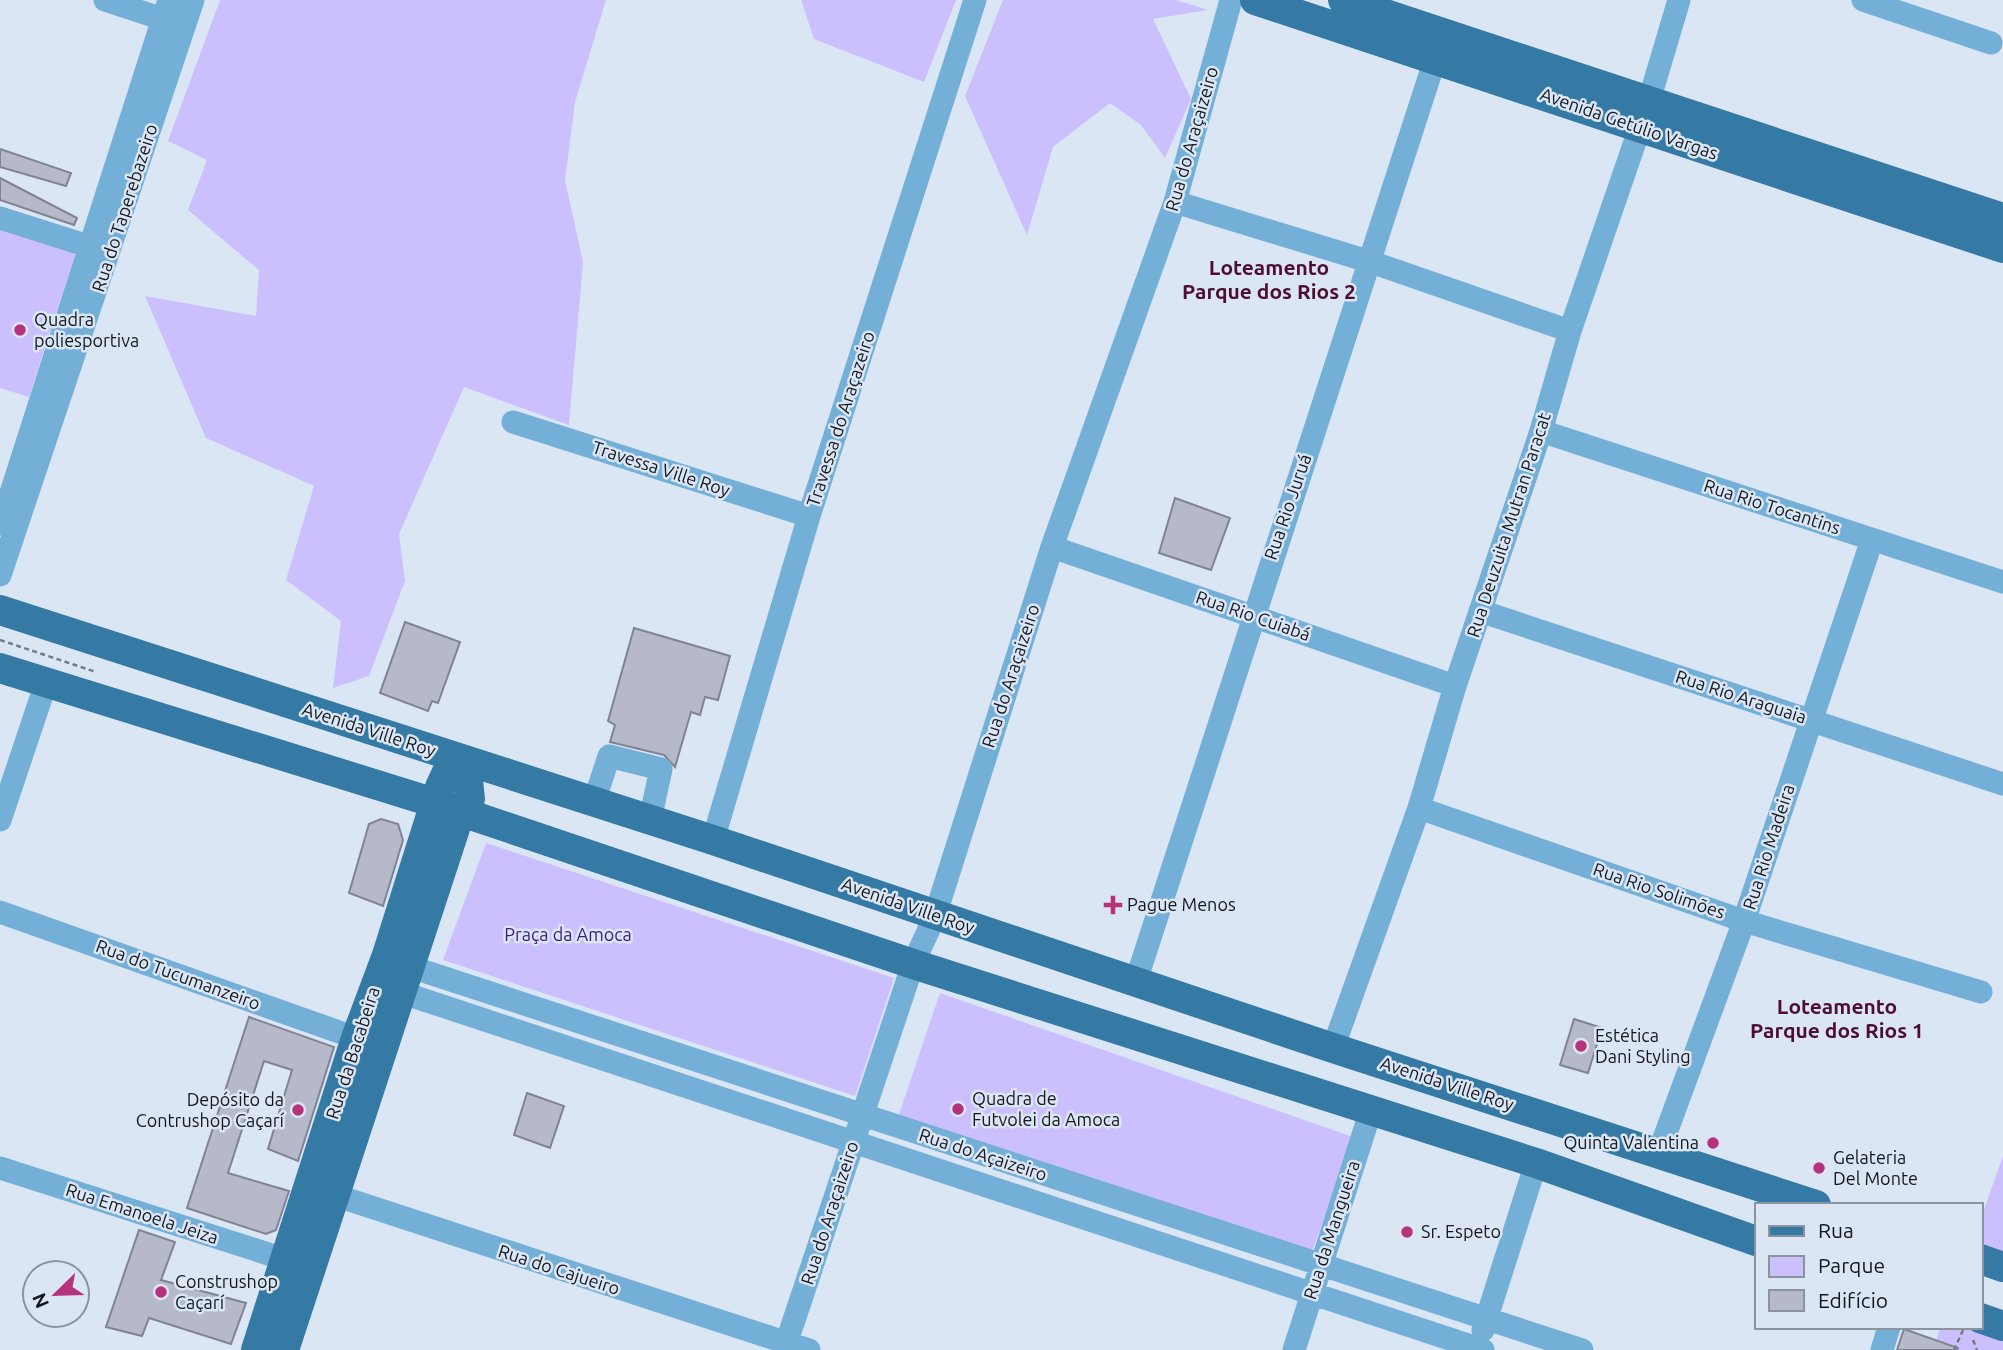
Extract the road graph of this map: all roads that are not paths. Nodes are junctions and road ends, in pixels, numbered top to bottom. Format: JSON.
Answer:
{"nodes":[{"id":1,"x":105,"y":0,"type":"edge"},
{"id":2,"x":194,"y":0,"type":"edge"},
{"id":3,"x":975,"y":0,"type":"edge"},
{"id":4,"x":1231,"y":0,"type":"edge"},
{"id":5,"x":1255,"y":0,"type":"edge"},
{"id":6,"x":1343,"y":0,"type":"edge"},
{"id":7,"x":1679,"y":0,"type":"edge"},
{"id":8,"x":1863,"y":0,"type":"edge"},
{"id":9,"x":166,"y":9,"type":"edge"},
{"id":10,"x":1991,"y":43,"type":"dead end"},
{"id":11,"x":1439,"y":47,"type":"junction"},
{"id":12,"x":1649,"y":101,"type":"junction"},
{"id":13,"x":1639,"y":129,"type":"junction"},
{"id":14,"x":1175,"y":202,"type":"junction"},
{"id":15,"x":1940,"y":212,"type":"junction"},
{"id":16,"x":0,"y":218,"type":"edge"},
{"id":17,"x":2003,"y":218,"type":"edge"},
{"id":18,"x":2003,"y":248,"type":"edge"},
{"id":19,"x":100,"y":250,"type":"junction"},
{"id":20,"x":1371,"y":262,"type":"junction"},
{"id":21,"x":1570,"y":331,"type":"junction"},
{"id":22,"x":513,"y":422,"type":"dead end"},
{"id":23,"x":1541,"y":431,"type":"junction"},
{"id":24,"x":16,"y":477,"type":"edge"},
{"id":25,"x":809,"y":516,"type":"junction"},
{"id":26,"x":0,"y":527,"type":"edge"},
{"id":27,"x":1872,"y":540,"type":"junction"},
{"id":28,"x":1052,"y":547,"type":"junction"},
{"id":29,"x":0,"y":575,"type":"edge"},
{"id":30,"x":2003,"y":582,"type":"edge"},
{"id":31,"x":0,"y":610,"type":"edge"},
{"id":32,"x":1480,"y":611,"type":"junction"},
{"id":33,"x":1252,"y":616,"type":"junction"},
{"id":34,"x":0,"y":668,"type":"edge"},
{"id":35,"x":46,"y":683,"type":"junction"},
{"id":36,"x":1455,"y":686,"type":"junction"},
{"id":37,"x":1811,"y":720,"type":"junction"},
{"id":38,"x":460,"y":760,"type":"junction"},
{"id":39,"x":2003,"y":784,"type":"edge"},
{"id":40,"x":594,"y":802,"type":"junction"},
{"id":41,"x":447,"y":808,"type":"junction"},
{"id":42,"x":1419,"y":808,"type":"junction"},
{"id":43,"x":0,"y":820,"type":"edge"},
{"id":44,"x":650,"y":820,"type":"junction"},
{"id":45,"x":713,"y":840,"type":"junction"},
{"id":46,"x":0,"y":912,"type":"edge"},
{"id":47,"x":935,"y":916,"type":"junction"},
{"id":48,"x":1744,"y":920,"type":"junction"},
{"id":49,"x":913,"y":964,"type":"junction"},
{"id":50,"x":394,"y":974,"type":"junction"},
{"id":51,"x":1136,"y":981,"type":"junction"},
{"id":52,"x":1981,"y":992,"type":"dead end"},
{"id":53,"x":356,"y":1038,"type":"junction"},
{"id":54,"x":1333,"y":1048,"type":"junction"},
{"id":55,"x":1371,"y":1110,"type":"junction"},
{"id":56,"x":862,"y":1116,"type":"junction"},
{"id":57,"x":853,"y":1143,"type":"junction"},
{"id":58,"x":1659,"y":1152,"type":"junction"},
{"id":59,"x":1536,"y":1163,"type":"junction"},
{"id":60,"x":0,"y":1168,"type":"edge"},
{"id":61,"x":323,"y":1191,"type":"junction"},
{"id":62,"x":1810,"y":1203,"type":"edge"},
{"id":63,"x":1755,"y":1241,"type":"edge"},
{"id":64,"x":284,"y":1259,"type":"junction"},
{"id":65,"x":1982,"y":1260,"type":"edge"},
{"id":66,"x":1321,"y":1263,"type":"junction"},
{"id":67,"x":2003,"y":1267,"type":"edge"},
{"id":68,"x":1312,"y":1293,"type":"junction"},
{"id":69,"x":1486,"y":1318,"type":"junction"},
{"id":70,"x":1982,"y":1319,"type":"edge"},
{"id":71,"x":2003,"y":1326,"type":"edge"},
{"id":72,"x":1888,"y":1329,"type":"edge"},
{"id":73,"x":793,"y":1348,"type":"edge"},
{"id":74,"x":1479,"y":1349,"type":"edge"},
{"id":75,"x":256,"y":1350,"type":"edge"},
{"id":76,"x":284,"y":1350,"type":"edge"},
{"id":77,"x":1294,"y":1350,"type":"edge"},
{"id":78,"x":1582,"y":1350,"type":"edge"},
{"id":79,"x":1882,"y":1350,"type":"edge"}],
"edges":[{"from":1,"to":9,"type":"street"},
{"from":2,"to":19,"type":"street","name":"Rua do Taperebazeiro"},
{"from":3,"to":25,"type":"street","name":"Travessa do Araçazeiro"},
{"from":4,"to":14,"type":"street","name":"Rua do Araçaizeiro"},
{"from":5,"to":11,"type":"main road","name":"Avenida Getúlio Vargas"},
{"from":6,"to":11,"type":"main road","name":"Avenida Getúlio Vargas"},
{"from":7,"to":12,"type":"street","name":"Rua Deuzuita Mutran Paracat"},
{"from":8,"to":10,"type":"street"},
{"from":9,"to":19,"type":"street","name":"Rua do Taperebazeiro"},
{"from":11,"to":12,"type":"main road","name":"Avenida Getúlio Vargas"},
{"from":11,"to":13,"type":"main road","name":"Avenida Getúlio Vargas"},
{"from":11,"to":20,"type":"street","name":"Rua Rio Juruá"},
{"from":12,"to":13,"type":"street","name":"Rua Deuzuita Mutran Paracat"},
{"from":12,"to":15,"type":"main road","name":"Avenida Getúlio Vargas"},
{"from":13,"to":15,"type":"main road","name":"Avenida Getúlio Vargas"},
{"from":13,"to":21,"type":"street","name":"Rua Deuzuita Mutran Paracat"},
{"from":14,"to":20,"type":"street"},
{"from":14,"to":28,"type":"street","name":"Rua do Araçaizeiro"},
{"from":15,"to":17,"type":"main road","name":"Avenida Getúlio Vargas"},
{"from":15,"to":18,"type":"main road","name":"Avenida Getúlio Vargas"},
{"from":16,"to":19,"type":"street"},
{"from":19,"to":24,"type":"street","name":"Rua do Taperebazeiro"},
{"from":20,"to":21,"type":"street"},
{"from":20,"to":33,"type":"street","name":"Rua Rio Juruá"},
{"from":21,"to":23,"type":"street","name":"Rua Deuzuita Mutran Paracat"},
{"from":22,"to":25,"type":"street","name":"Travessa Ville Roy"},
{"from":23,"to":27,"type":"street","name":"Rua Rio Tocantins"},
{"from":23,"to":32,"type":"street","name":"Rua Deuzuita Mutran Paracat"},
{"from":24,"to":26,"type":"street","name":"Rua do Taperebazeiro"},
{"from":24,"to":29,"type":"street","name":"Rua do Taperebazeiro"},
{"from":25,"to":45,"type":"street","name":"Travessa do Araçazeiro"},
{"from":27,"to":30,"type":"street","name":"Rua Rio Tocantins"},
{"from":27,"to":37,"type":"street","name":"Rua Rio Madeira"},
{"from":28,"to":33,"type":"street","name":"Rua Rio Cuiabá"},
{"from":28,"to":47,"type":"street","name":"Rua do Araçaizeiro"},
{"from":31,"to":38,"type":"main road","name":"Avenida Ville Roy"},
{"from":32,"to":36,"type":"street","name":"Rua Deuzuita Mutran Paracat"},
{"from":32,"to":37,"type":"street","name":"Rua Rio Araguaia"},
{"from":33,"to":36,"type":"street","name":"Rua Rio Cuiabá"},
{"from":33,"to":51,"type":"street","name":"Rua Rio Juruá"},
{"from":34,"to":35,"type":"main road"},
{"from":35,"to":41,"type":"main road"},
{"from":35,"to":43,"type":"street"},
{"from":36,"to":42,"type":"street","name":"Rua Deuzuita Mutran Paracat"},
{"from":37,"to":39,"type":"street","name":"Rua Rio Araguaia"},
{"from":37,"to":48,"type":"street","name":"Rua Rio Madeira"},
{"from":38,"to":40,"type":"main road","name":"Avenida Ville Roy"},
{"from":38,"to":41,"type":"main road","name":"Rua da Bacabeira"},
{"from":40,"to":44,"type":"main road","name":"Avenida Ville Roy"},
{"from":40,"to":44,"type":"street"},
{"from":41,"to":49,"type":"main road"},
{"from":41,"to":50,"type":"main road","name":"Rua da Bacabeira"},
{"from":42,"to":48,"type":"street","name":"Rua Rio Solimões"},
{"from":42,"to":54,"type":"street","name":"Rua Deuzuita Mutran Paracat"},
{"from":44,"to":45,"type":"main road","name":"Avenida Ville Roy"},
{"from":45,"to":47,"type":"main road","name":"Avenida Ville Roy"},
{"from":46,"to":53,"type":"street","name":"Rua do Tucumanzeiro"},
{"from":47,"to":49,"type":"street","name":"Rua do Araçaizeiro"},
{"from":47,"to":51,"type":"main road","name":"Avenida Ville Roy"},
{"from":48,"to":52,"type":"street","name":"Rua Rio Solimões"},
{"from":48,"to":58,"type":"street","name":"Rua Rio Madeira"},
{"from":49,"to":55,"type":"main road"},
{"from":49,"to":56,"type":"street","name":"Rua do Araçaizeiro"},
{"from":50,"to":53,"type":"main road","name":"Rua da Bacabeira"},
{"from":50,"to":56,"type":"street","name":"Rua do Açaizeiro"},
{"from":50,"to":57,"type":"street","name":"Rua do Açaizeiro"},
{"from":50,"to":61,"type":"main road","name":"Rua da Bacabeira"},
{"from":51,"to":54,"type":"main road","name":"Avenida Ville Roy"},
{"from":53,"to":61,"type":"main road","name":"Rua da Bacabeira"},
{"from":54,"to":58,"type":"main road","name":"Avenida Ville Roy"},
{"from":55,"to":59,"type":"main road"},
{"from":55,"to":66,"type":"street","name":"Rua da Mangueira"},
{"from":56,"to":57,"type":"street","name":"Rua do Araçaizeiro"},
{"from":56,"to":66,"type":"street","name":"Rua do Açaizeiro"},
{"from":57,"to":68,"type":"street","name":"Rua do Açaizeiro"},
{"from":57,"to":73,"type":"street","name":"Rua do Araçaizeiro"},
{"from":58,"to":62,"type":"main road","name":"Avenida Ville Roy"},
{"from":59,"to":63,"type":"main road"},
{"from":59,"to":69,"type":"street"},
{"from":60,"to":64,"type":"street","name":"Rua Emanoela Jeiza"},
{"from":61,"to":64,"type":"main road","name":"Rua da Bacabeira"},
{"from":61,"to":73,"type":"street","name":"Rua do Cajueiro"},
{"from":61,"to":76,"type":"main road","name":"Rua da Bacabeira"},
{"from":64,"to":75,"type":"main road","name":"Rua da Bacabeira"},
{"from":65,"to":67,"type":"main road"},
{"from":66,"to":68,"type":"street","name":"Rua da Mangueira"},
{"from":66,"to":69,"type":"street","name":"Rua do Açaizeiro"},
{"from":68,"to":74,"type":"street","name":"Rua do Açaizeiro"},
{"from":68,"to":77,"type":"street","name":"Rua da Mangueira"},
{"from":69,"to":74,"type":"street"},
{"from":69,"to":78,"type":"street","name":"Rua do Açaizeiro"},
{"from":70,"to":71,"type":"main road"},
{"from":72,"to":79,"type":"street"}]}
